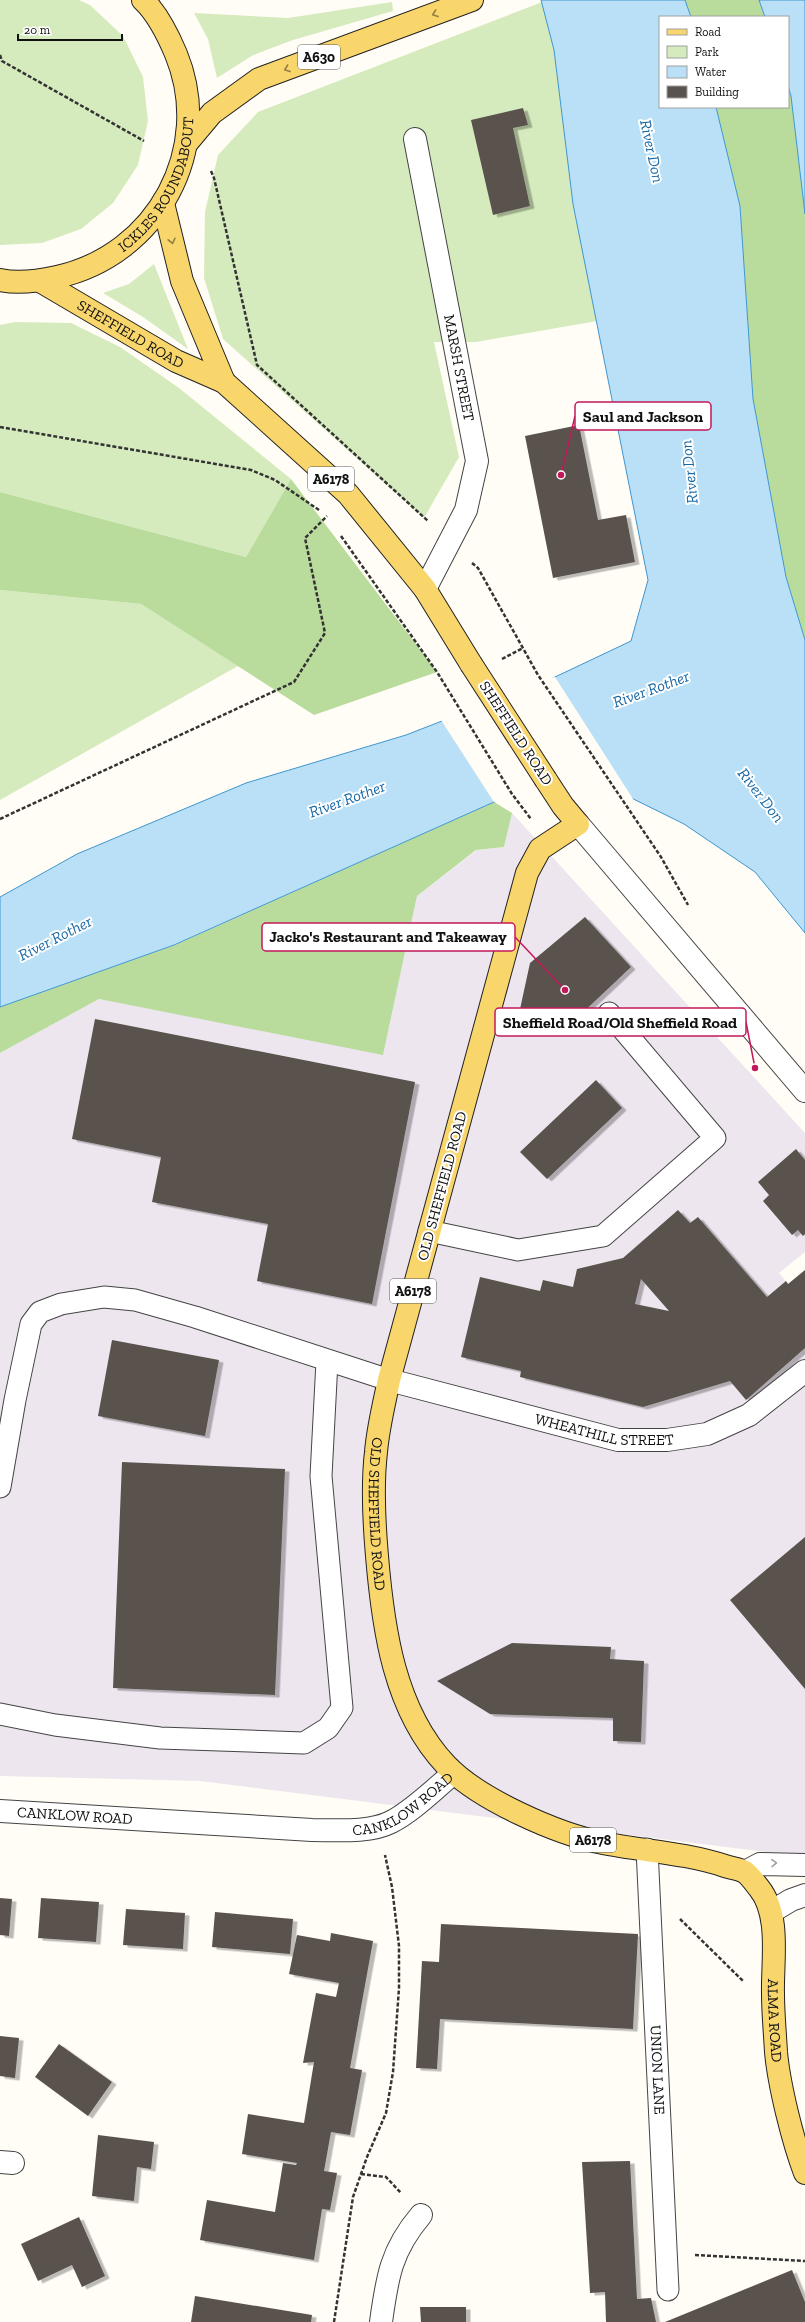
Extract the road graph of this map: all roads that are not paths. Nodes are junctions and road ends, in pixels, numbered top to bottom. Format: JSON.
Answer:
{"nodes":[{"id":1,"x":143,"y":0,"type":"edge"},
{"id":2,"x":472,"y":0,"type":"edge"},
{"id":3,"x":415,"y":139,"type":"dead end"},
{"id":4,"x":186,"y":144,"type":"junction"},
{"id":5,"x":163,"y":203,"type":"junction"},
{"id":6,"x":2,"y":281,"type":"edge"},
{"id":7,"x":40,"y":281,"type":"junction"},
{"id":8,"x":224,"y":382,"type":"junction"},
{"id":9,"x":424,"y":589,"type":"junction"},
{"id":10,"x":578,"y":824,"type":"junction"},
{"id":11,"x":609,"y":1013,"type":"dead end"},
{"id":12,"x":805,"y":1091,"type":"edge"},
{"id":13,"x":429,"y":1231,"type":"junction"},
{"id":14,"x":327,"y":1361,"type":"junction"},
{"id":15,"x":805,"y":1371,"type":"edge"},
{"id":16,"x":389,"y":1380,"type":"junction"},
{"id":17,"x":0,"y":1487,"type":"edge"},
{"id":18,"x":0,"y":1714,"type":"edge"},
{"id":19,"x":454,"y":1773,"type":"junction"},
{"id":20,"x":0,"y":1811,"type":"edge"},
{"id":21,"x":647,"y":1849,"type":"junction"},
{"id":22,"x":805,"y":1865,"type":"edge"},
{"id":23,"x":745,"y":1872,"type":"junction"},
{"id":24,"x":805,"y":1895,"type":"edge"},
{"id":25,"x":770,"y":1912,"type":"junction"},
{"id":26,"x":805,"y":2173,"type":"edge"},
{"id":27,"x":421,"y":2215,"type":"road end"},
{"id":28,"x":668,"y":2290,"type":"dead end"},
{"id":29,"x":381,"y":2322,"type":"edge"}],
"edges":[{"from":1,"to":4,"type":"main road","name":"ICKLES ROUNDABOUT","number":"A630"},
{"from":2,"to":4,"type":"main road","number":"A630","one_way":true},
{"from":3,"to":9,"type":"street","name":"MARSH STREET"},
{"from":4,"to":5,"type":"main road","name":"ICKLES ROUNDABOUT","number":"A630"},
{"from":5,"to":7,"type":"main road","name":"ICKLES ROUNDABOUT","number":"A630"},
{"from":5,"to":8,"type":"main road","name":"SHEFFIELD ROAD","number":"A6178","one_way":true},
{"from":6,"to":7,"type":"main road","name":"ICKLES ROUNDABOUT","number":"A630"},
{"from":7,"to":8,"type":"main road","name":"SHEFFIELD ROAD","number":"A6178"},
{"from":8,"to":9,"type":"main road","name":"SHEFFIELD ROAD","number":"A6178"},
{"from":9,"to":10,"type":"main road","name":"SHEFFIELD ROAD","number":"A6178","bridge":true},
{"from":10,"to":12,"type":"street","name":"SHEFFIELD ROAD"},
{"from":10,"to":13,"type":"main road","name":"OLD SHEFFIELD ROAD","number":"A6178"},
{"from":11,"to":13,"type":"lane"},
{"from":13,"to":16,"type":"main road","name":"OLD SHEFFIELD ROAD","number":"A6178"},
{"from":14,"to":16,"type":"lane"},
{"from":14,"to":17,"type":"lane"},
{"from":14,"to":18,"type":"lane"},
{"from":15,"to":16,"type":"street","name":"WHEATHILL STREET"},
{"from":16,"to":19,"type":"main road","name":"OLD SHEFFIELD ROAD","number":"A6178"},
{"from":19,"to":20,"type":"street","name":"CANKLOW ROAD"},
{"from":19,"to":21,"type":"main road","name":"CANKLOW ROAD","number":"A6178"},
{"from":21,"to":23,"type":"main road","name":"CANKLOW ROAD","number":"A6178"},
{"from":21,"to":28,"type":"lane","name":"UNION LANE"},
{"from":23,"to":22,"type":"street","one_way":true},
{"from":23,"to":25,"type":"main road","name":"ALMA ROAD","number":"A6178"},
{"from":24,"to":25,"type":"street"},
{"from":25,"to":26,"type":"main road","name":"ALMA ROAD","number":"A6178"},
{"from":27,"to":29,"type":"street"}]}
